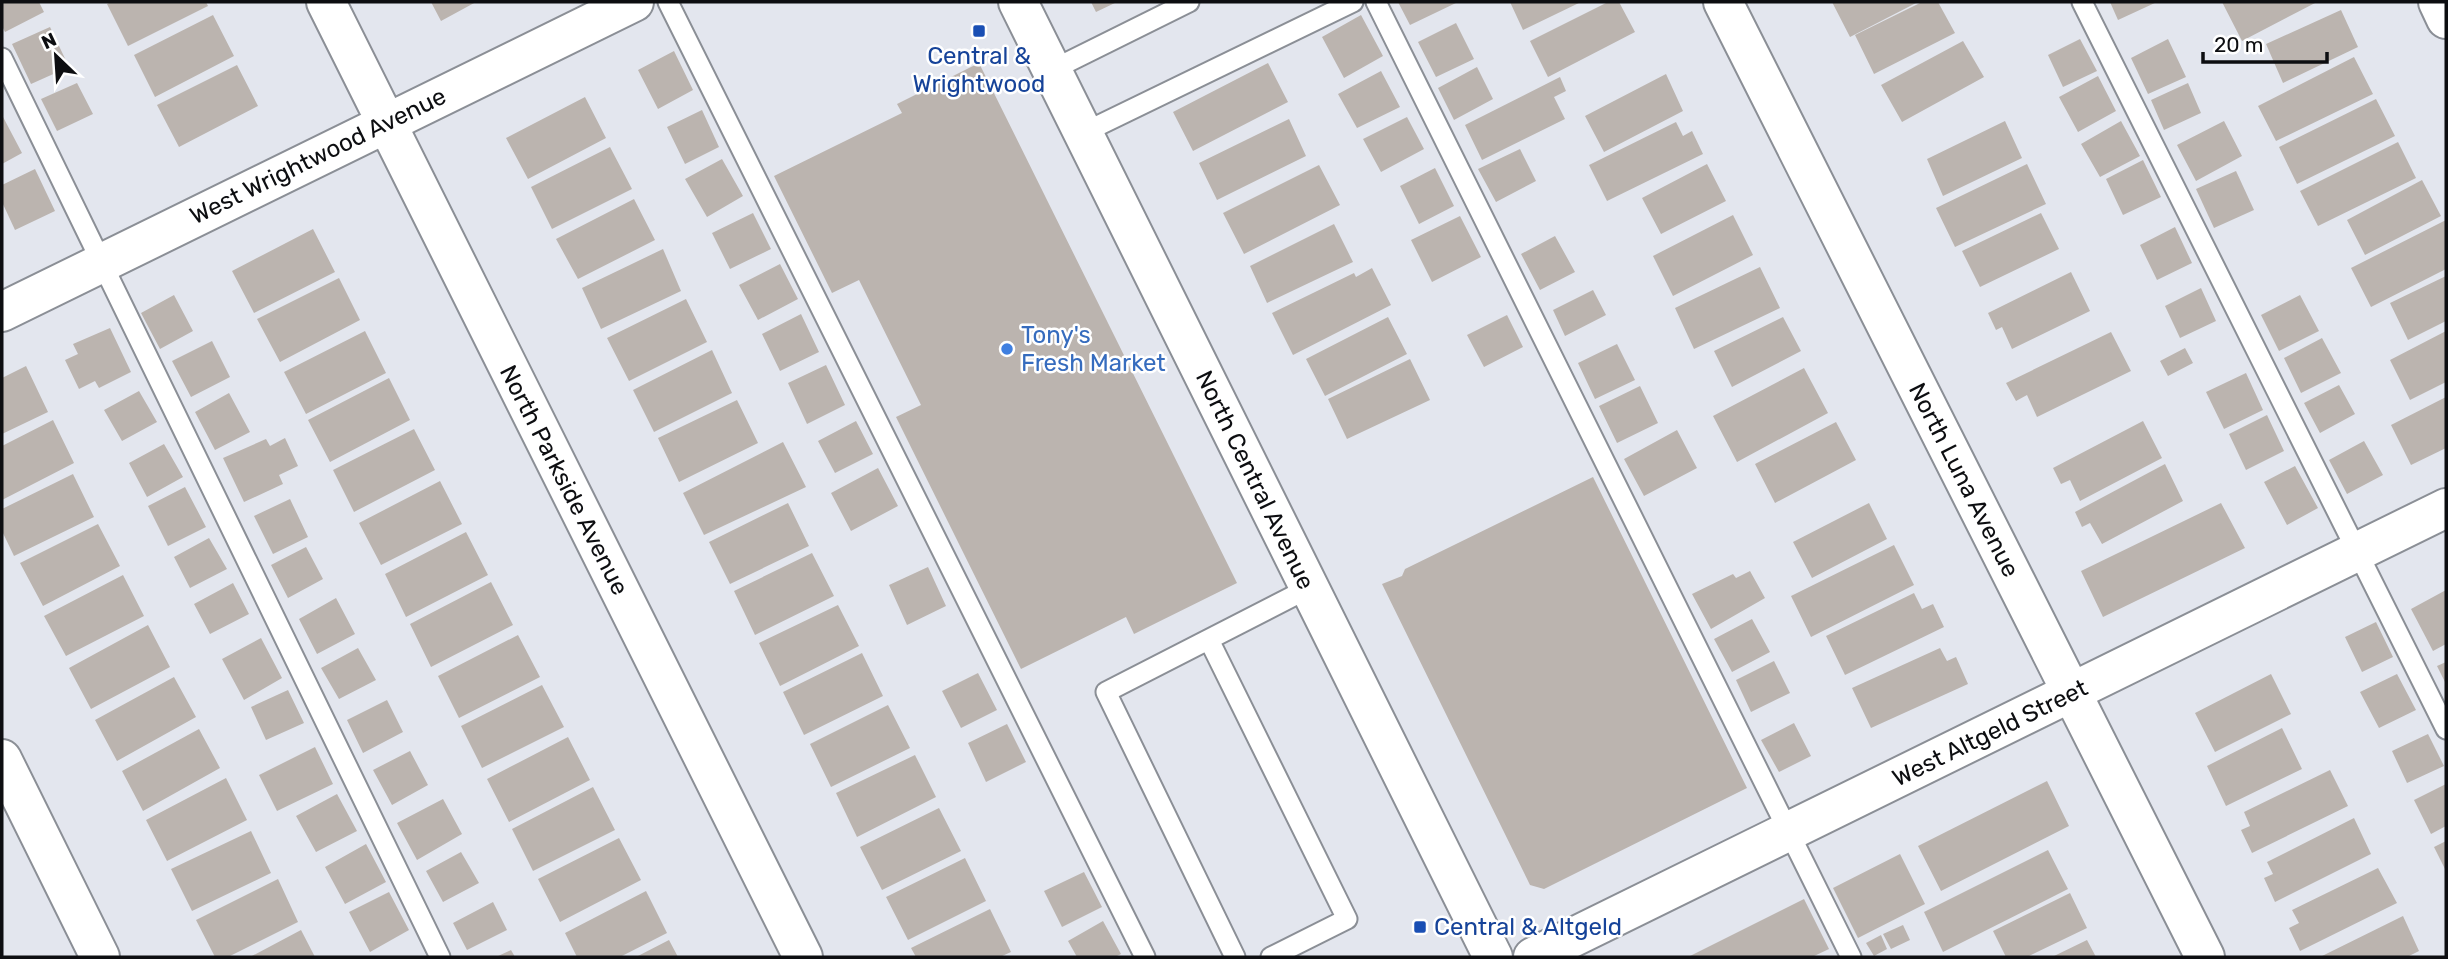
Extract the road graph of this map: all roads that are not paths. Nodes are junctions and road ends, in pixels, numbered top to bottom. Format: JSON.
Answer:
{"nodes":[{"id":1,"x":326,"y":2,"type":"edge"},
{"id":2,"x":634,"y":2,"type":"edge"},
{"id":3,"x":668,"y":2,"type":"edge"},
{"id":4,"x":1018,"y":2,"type":"edge"},
{"id":5,"x":1189,"y":2,"type":"edge"},
{"id":6,"x":1353,"y":2,"type":"edge"},
{"id":7,"x":1376,"y":2,"type":"edge"},
{"id":8,"x":1723,"y":2,"type":"edge"},
{"id":9,"x":2082,"y":2,"type":"edge"},
{"id":10,"x":2438,"y":2,"type":"edge"},
{"id":11,"x":2446,"y":19,"type":"edge"},
{"id":12,"x":2,"y":58,"type":"edge"},
{"id":13,"x":1052,"y":70,"type":"junction"},
{"id":14,"x":386,"y":123,"type":"junction"},
{"id":15,"x":1083,"y":133,"type":"junction"},
{"id":16,"x":103,"y":262,"type":"junction"},
{"id":17,"x":2,"y":312,"type":"edge"},
{"id":18,"x":2446,"y":508,"type":"edge"},
{"id":19,"x":2357,"y":552,"type":"junction"},
{"id":20,"x":1309,"y":588,"type":"junction"},
{"id":21,"x":1209,"y":640,"type":"junction"},
{"id":22,"x":2071,"y":692,"type":"junction"},
{"id":23,"x":2446,"y":729,"type":"edge"},
{"id":24,"x":2,"y":759,"type":"edge"},
{"id":25,"x":1788,"y":832,"type":"junction"},
{"id":26,"x":100,"y":957,"type":"edge"},
{"id":27,"x":440,"y":957,"type":"edge"},
{"id":28,"x":803,"y":957,"type":"edge"},
{"id":29,"x":1145,"y":957,"type":"edge"},
{"id":30,"x":1235,"y":957,"type":"edge"},
{"id":31,"x":1271,"y":957,"type":"edge"},
{"id":32,"x":1493,"y":957,"type":"edge"},
{"id":33,"x":1533,"y":957,"type":"edge"},
{"id":34,"x":1851,"y":957,"type":"edge"},
{"id":35,"x":2205,"y":957,"type":"edge"}],
"edges":[{"from":1,"to":14,"type":"street","name":"North Parkside Avenue"},
{"from":2,"to":14,"type":"street","name":"West Wrightwood Avenue"},
{"from":3,"to":29,"type":"lane"},
{"from":4,"to":13,"type":"street","name":"North Central Avenue"},
{"from":5,"to":13,"type":"lane"},
{"from":6,"to":15,"type":"lane"},
{"from":7,"to":25,"type":"lane"},
{"from":8,"to":22,"type":"street","name":"North Luna Avenue"},
{"from":9,"to":19,"type":"lane"},
{"from":10,"to":11,"type":"street"},
{"from":12,"to":16,"type":"lane"},
{"from":13,"to":15,"type":"street","name":"North Central Avenue"},
{"from":14,"to":16,"type":"street","name":"West Wrightwood Avenue"},
{"from":14,"to":28,"type":"street","name":"North Parkside Avenue"},
{"from":15,"to":20,"type":"street","name":"North Central Avenue"},
{"from":16,"to":17,"type":"street","name":"West Wrightwood Avenue"},
{"from":16,"to":27,"type":"lane"},
{"from":18,"to":19,"type":"street","name":"West Altgeld Street"},
{"from":19,"to":22,"type":"street","name":"West Altgeld Street"},
{"from":19,"to":23,"type":"lane"},
{"from":20,"to":21,"type":"lane"},
{"from":20,"to":32,"type":"street","name":"North Central Avenue"},
{"from":21,"to":30,"type":"lane"},
{"from":21,"to":31,"type":"lane"},
{"from":22,"to":25,"type":"street","name":"West Altgeld Street"},
{"from":22,"to":35,"type":"street","name":"North Luna Avenue"},
{"from":24,"to":26,"type":"street"},
{"from":25,"to":33,"type":"street","name":"West Altgeld Street"},
{"from":25,"to":34,"type":"lane"}]}
